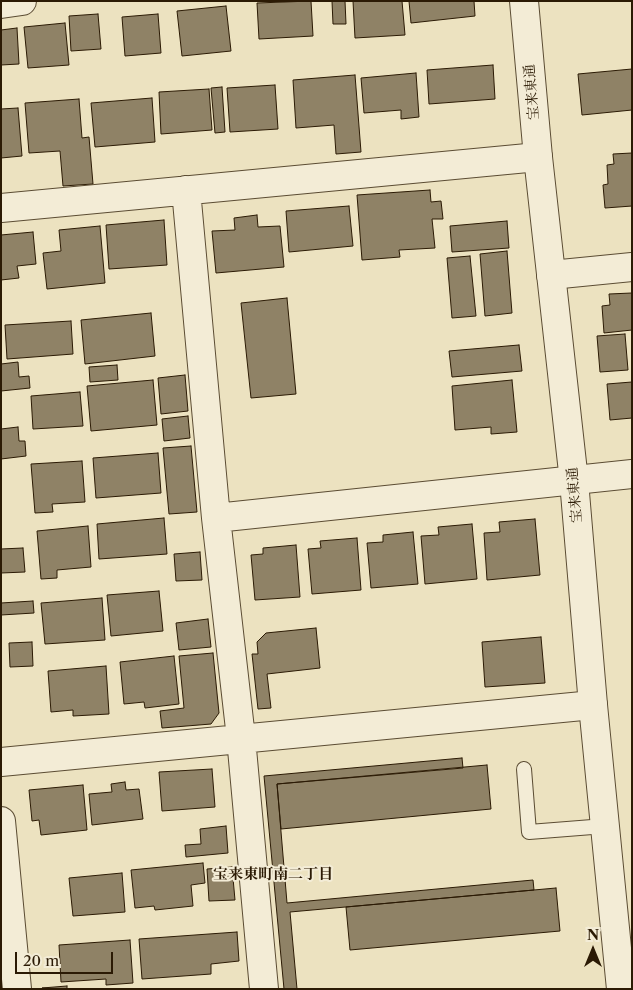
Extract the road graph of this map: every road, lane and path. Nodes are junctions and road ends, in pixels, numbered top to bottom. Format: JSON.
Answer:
{"nodes":[{"id":1,"x":22,"y":1,"type":"edge"},
{"id":2,"x":524,"y":1,"type":"edge"},
{"id":3,"x":1,"y":4,"type":"edge"},
{"id":4,"x":538,"y":157,"type":"junction"},
{"id":5,"x":186,"y":190,"type":"junction"},
{"id":6,"x":1,"y":208,"type":"edge"},
{"id":7,"x":632,"y":267,"type":"edge"},
{"id":8,"x":552,"y":275,"type":"junction"},
{"id":9,"x":632,"y":474,"type":"edge"},
{"id":10,"x":574,"y":481,"type":"junction"},
{"id":11,"x":216,"y":518,"type":"junction"},
{"id":12,"x":593,"y":706,"type":"junction"},
{"id":13,"x":242,"y":738,"type":"junction"},
{"id":14,"x":1,"y":762,"type":"edge"},
{"id":15,"x":524,"y":769,"type":"dead end"},
{"id":16,"x":1,"y":821,"type":"edge"},
{"id":17,"x":605,"y":826,"type":"junction"},
{"id":18,"x":5,"y":897,"type":"edge"},
{"id":19,"x":17,"y":989,"type":"edge"},
{"id":20,"x":264,"y":989,"type":"edge"},
{"id":21,"x":621,"y":989,"type":"edge"}],
"edges":[{"from":1,"to":3,"type":"street"},
{"from":2,"to":4,"type":"street","name":"宝来東通"},
{"from":4,"to":5,"type":"street"},
{"from":4,"to":8,"type":"street","name":"宝来東通"},
{"from":5,"to":6,"type":"street"},
{"from":5,"to":11,"type":"street"},
{"from":7,"to":8,"type":"street"},
{"from":8,"to":10,"type":"street","name":"宝来東通"},
{"from":9,"to":10,"type":"street"},
{"from":10,"to":11,"type":"street"},
{"from":10,"to":12,"type":"street","name":"宝来東通"},
{"from":11,"to":13,"type":"street"},
{"from":12,"to":13,"type":"street"},
{"from":12,"to":17,"type":"street","name":"宝来東通"},
{"from":13,"to":14,"type":"street"},
{"from":13,"to":20,"type":"street"},
{"from":15,"to":17,"type":"lane"},
{"from":16,"to":18,"type":"street"},
{"from":17,"to":21,"type":"street","name":"宝来東通"},
{"from":18,"to":19,"type":"street"}]}
